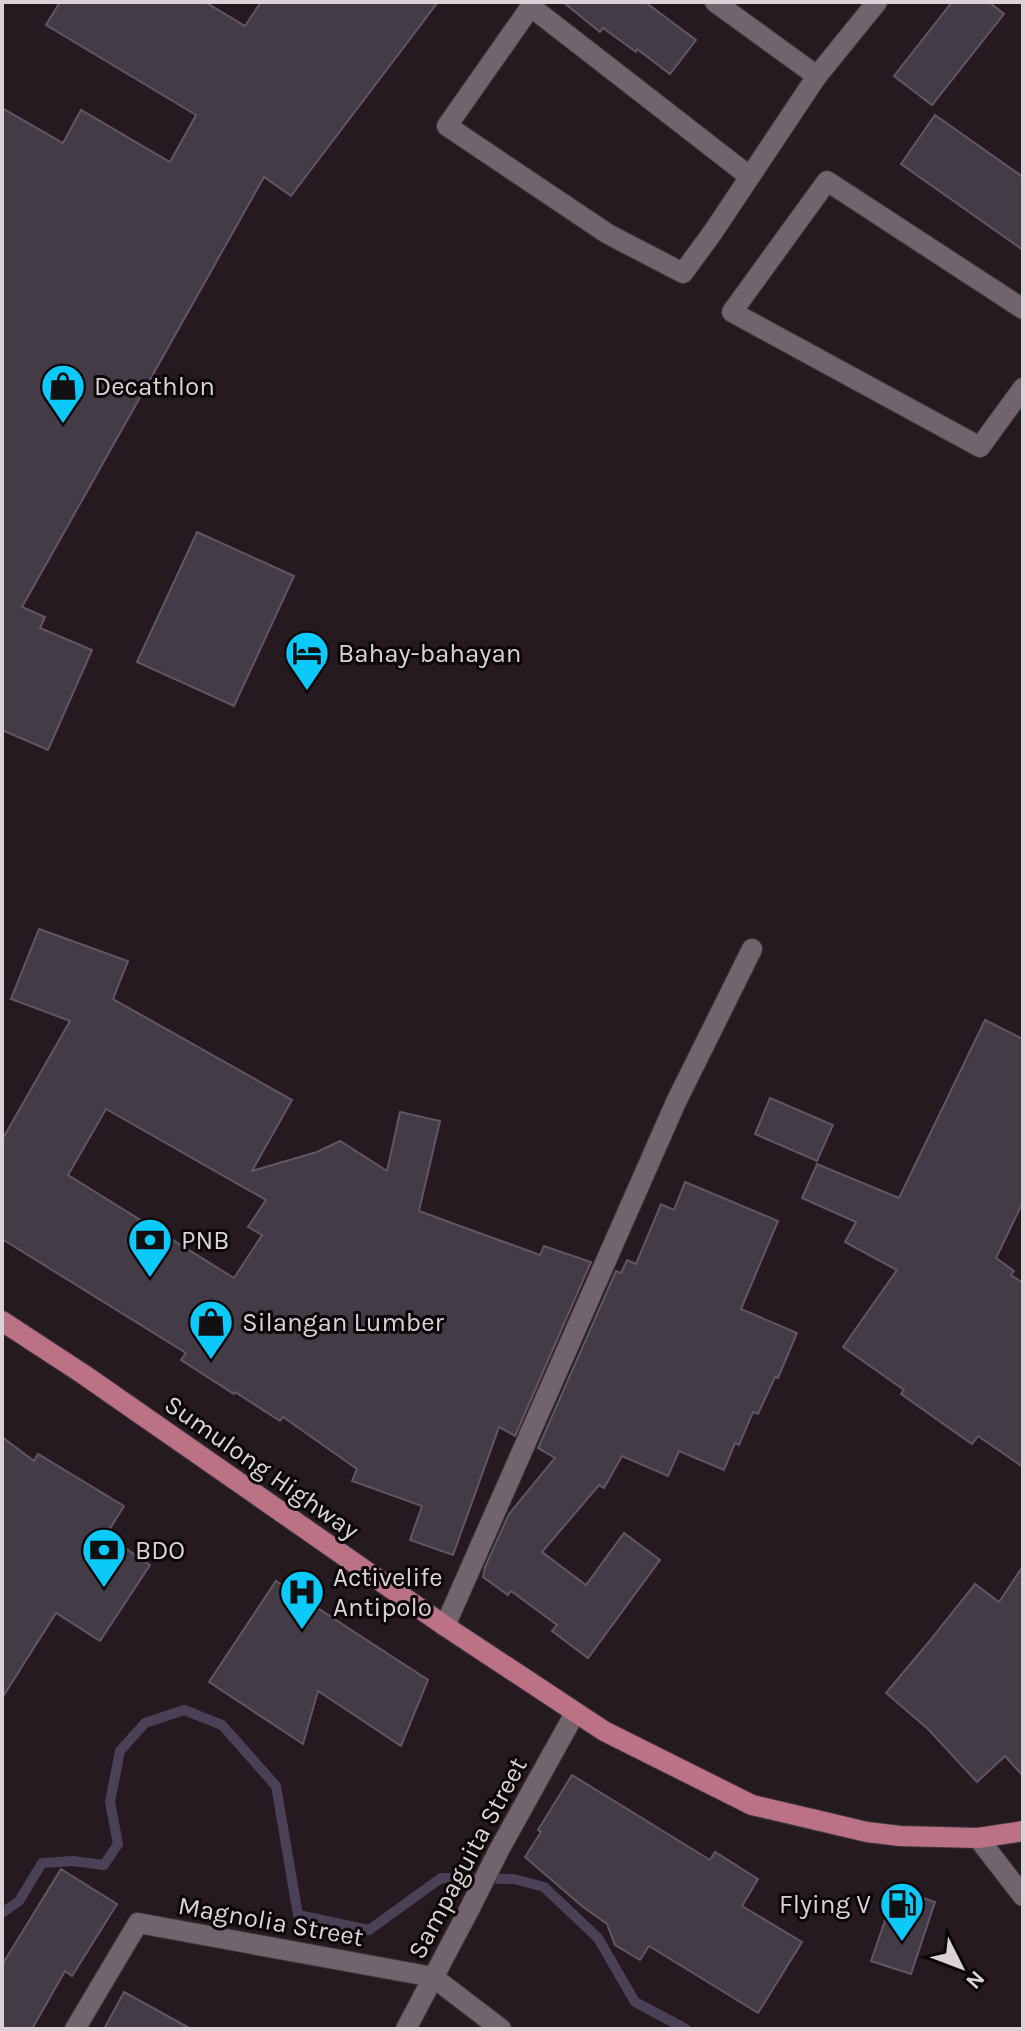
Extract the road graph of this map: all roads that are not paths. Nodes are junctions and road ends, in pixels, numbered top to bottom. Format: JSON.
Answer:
{"nodes":[{"id":1,"x":715,"y":2,"type":"edge"},
{"id":2,"x":877,"y":2,"type":"edge"},
{"id":3,"x":532,"y":4,"type":"edge"},
{"id":4,"x":817,"y":76,"type":"junction"},
{"id":5,"x":749,"y":176,"type":"junction"},
{"id":6,"x":1023,"y":309,"type":"edge"},
{"id":7,"x":1023,"y":388,"type":"edge"},
{"id":8,"x":752,"y":949,"type":"dead end"},
{"id":9,"x":2,"y":1321,"type":"edge"},
{"id":10,"x":445,"y":1626,"type":"junction"},
{"id":11,"x":575,"y":1713,"type":"junction"},
{"id":12,"x":1023,"y":1831,"type":"edge"},
{"id":13,"x":978,"y":1838,"type":"junction"},
{"id":14,"x":1023,"y":1896,"type":"edge"},
{"id":15,"x":433,"y":1977,"type":"junction"},
{"id":16,"x":75,"y":2029,"type":"edge"},
{"id":17,"x":406,"y":2029,"type":"edge"},
{"id":18,"x":501,"y":2029,"type":"edge"}],
"edges":[{"from":1,"to":4,"type":"street"},
{"from":2,"to":4,"type":"street"},
{"from":3,"to":5,"type":"street"},
{"from":3,"to":5,"type":"street"},
{"from":4,"to":5,"type":"street"},
{"from":6,"to":7,"type":"street"},
{"from":8,"to":10,"type":"street"},
{"from":9,"to":10,"type":"main road","name":"Sumulong Highway"},
{"from":10,"to":11,"type":"main road","name":"Sumulong Highway"},
{"from":11,"to":13,"type":"main road","name":"Sumulong Highway"},
{"from":11,"to":15,"type":"street","name":"Sampaguita Street"},
{"from":12,"to":13,"type":"main road","name":"Sumulong Highway"},
{"from":13,"to":14,"type":"street"},
{"from":15,"to":16,"type":"street","name":"Magnolia Street"},
{"from":15,"to":17,"type":"street","name":"Sampaguita Street"},
{"from":15,"to":18,"type":"street","name":"Magnolia Street"}]}
